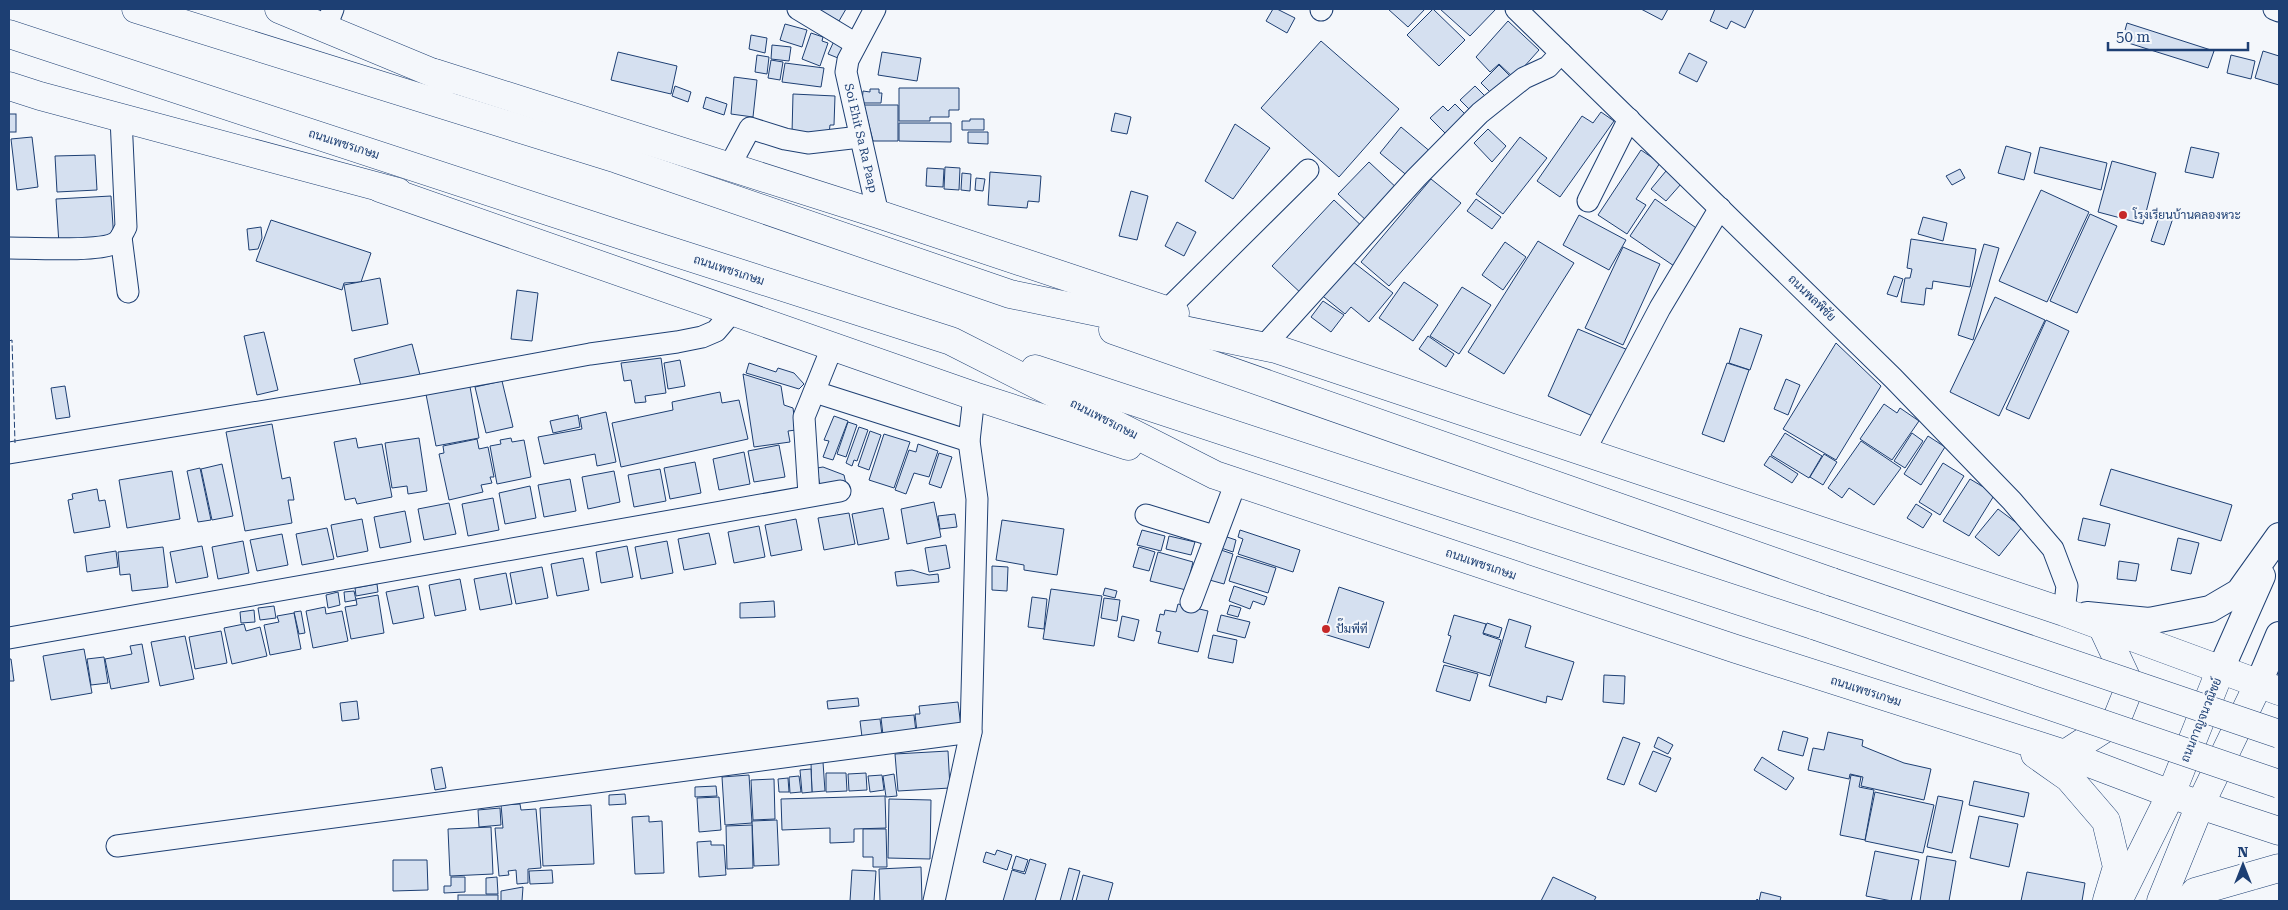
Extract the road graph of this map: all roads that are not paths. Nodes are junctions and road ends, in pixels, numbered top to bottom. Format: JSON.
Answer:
{"nodes":[{"id":1,"x":136,"y":9,"type":"edge"},
{"id":2,"x":279,"y":9,"type":"edge"},
{"id":3,"x":798,"y":9,"type":"edge"},
{"id":4,"x":875,"y":9,"type":"edge"},
{"id":5,"x":1516,"y":9,"type":"edge"},
{"id":6,"x":2274,"y":9,"type":"edge"},
{"id":7,"x":2279,"y":11,"type":"edge"},
{"id":8,"x":330,"y":18,"type":"edge"},
{"id":9,"x":9,"y":34,"type":"edge"},
{"id":10,"x":856,"y":44,"type":"junction"},
{"id":11,"x":1561,"y":54,"type":"junction"},
{"id":12,"x":435,"y":73,"type":"junction"},
{"id":13,"x":9,"y":86,"type":"edge"},
{"id":14,"x":121,"y":118,"type":"junction"},
{"id":15,"x":1629,"y":119,"type":"junction"},
{"id":16,"x":860,"y":137,"type":"junction"},
{"id":17,"x":617,"y":159,"type":"junction"},
{"id":18,"x":729,"y":166,"type":"junction"},
{"id":19,"x":1308,"y":170,"type":"dead end"},
{"id":20,"x":380,"y":188,"type":"junction"},
{"id":21,"x":1588,"y":201,"type":"dead end"},
{"id":22,"x":1720,"y":208,"type":"junction"},
{"id":23,"x":878,"y":214,"type":"junction"},
{"id":24,"x":121,"y":237,"type":"junction"},
{"id":25,"x":630,"y":238,"type":"junction"},
{"id":26,"x":9,"y":248,"type":"edge"},
{"id":27,"x":128,"y":292,"type":"dead end"},
{"id":28,"x":1010,"y":294,"type":"junction"},
{"id":29,"x":1167,"y":310,"type":"junction"},
{"id":30,"x":732,"y":312,"type":"junction"},
{"id":31,"x":951,"y":341,"type":"junction"},
{"id":32,"x":833,"y":346,"type":"junction"},
{"id":33,"x":1270,"y":347,"type":"junction"},
{"id":34,"x":815,"y":392,"type":"junction"},
{"id":35,"x":974,"y":396,"type":"junction"},
{"id":36,"x":969,"y":441,"type":"junction"},
{"id":37,"x":1584,"y":452,"type":"junction"},
{"id":38,"x":9,"y":453,"type":"edge"},
{"id":39,"x":1225,"y":478,"type":"junction"},
{"id":40,"x":840,"y":491,"type":"dead end"},
{"id":41,"x":809,"y":495,"type":"junction"},
{"id":42,"x":1146,"y":515,"type":"dead end"},
{"id":43,"x":1214,"y":536,"type":"junction"},
{"id":44,"x":2279,"y":536,"type":"edge"},
{"id":45,"x":1191,"y":602,"type":"dead end"},
{"id":46,"x":2064,"y":612,"type":"junction"},
{"id":47,"x":2102,"y":626,"type":"junction"},
{"id":48,"x":2279,"y":635,"type":"edge"},
{"id":49,"x":9,"y":638,"type":"edge"},
{"id":50,"x":2220,"y":671,"type":"junction"},
{"id":51,"x":2269,"y":688,"type":"edge"},
{"id":52,"x":971,"y":732,"type":"junction"},
{"id":53,"x":2279,"y":734,"type":"edge"},
{"id":54,"x":2014,"y":738,"type":"junction"},
{"id":55,"x":2065,"y":754,"type":"junction"},
{"id":56,"x":2279,"y":784,"type":"edge"},
{"id":57,"x":2171,"y":794,"type":"junction"},
{"id":58,"x":2200,"y":805,"type":"junction"},
{"id":59,"x":2279,"y":831,"type":"edge"},
{"id":60,"x":117,"y":846,"type":"dead end"},
{"id":61,"x":2279,"y":868,"type":"edge"},
{"id":62,"x":934,"y":901,"type":"edge"},
{"id":63,"x":2107,"y":901,"type":"edge"},
{"id":64,"x":2118,"y":901,"type":"edge"},
{"id":65,"x":2161,"y":901,"type":"edge"},
{"id":66,"x":2188,"y":901,"type":"edge"}],
"edges":[{"from":1,"to":17,"type":"highway"},
{"from":2,"to":8,"type":"highway"},
{"from":3,"to":10,"type":"street"},
{"from":4,"to":10,"type":"street","name":"Soi Ehit Sa Ra Paap"},
{"from":5,"to":11,"type":"street","name":"ถนนพลพิชัย"},
{"from":6,"to":7,"type":"street"},
{"from":8,"to":12,"type":"highway"},
{"from":9,"to":25,"type":"highway","name":"ถนนเพชรเกษม"},
{"from":10,"to":16,"type":"street","name":"Soi Ehit Sa Ra Paap"},
{"from":11,"to":15,"type":"street","name":"ถนนพลพิชัย"},
{"from":11,"to":33,"type":"street"},
{"from":12,"to":17,"type":"highway"},
{"from":12,"to":18,"type":"highway"},
{"from":13,"to":14,"type":"highway"},
{"from":14,"to":20,"type":"highway"},
{"from":14,"to":24,"type":"street"},
{"from":15,"to":21,"type":"street"},
{"from":15,"to":22,"type":"street","name":"ถนนพลพิชัย"},
{"from":16,"to":18,"type":"street"},
{"from":16,"to":23,"type":"street","name":"Soi Ehit Sa Ra Paap"},
{"from":17,"to":28,"type":"highway"},
{"from":18,"to":23,"type":"highway"},
{"from":19,"to":29,"type":"street"},
{"from":20,"to":25,"type":"highway"},
{"from":20,"to":30,"type":"highway"},
{"from":22,"to":37,"type":"street"},
{"from":22,"to":46,"type":"street","name":"ถนนพลพิชัย"},
{"from":23,"to":29,"type":"highway"},
{"from":24,"to":26,"type":"street"},
{"from":24,"to":27,"type":"street"},
{"from":25,"to":31,"type":"highway","name":"ถนนเพชรเกษม"},
{"from":28,"to":33,"type":"highway"},
{"from":28,"to":53,"type":"highway","bridge":true},
{"from":29,"to":33,"type":"highway"},
{"from":30,"to":32,"type":"highway"},
{"from":30,"to":38,"type":"street"},
{"from":31,"to":39,"type":"highway","name":"ถนนเพชรเกษม"},
{"from":31,"to":56,"type":"highway","bridge":true},
{"from":32,"to":34,"type":"street"},
{"from":32,"to":35,"type":"highway"},
{"from":33,"to":37,"type":"highway"},
{"from":34,"to":36,"type":"street"},
{"from":34,"to":41,"type":"street"},
{"from":35,"to":36,"type":"street"},
{"from":35,"to":39,"type":"highway"},
{"from":36,"to":52,"type":"street"},
{"from":37,"to":46,"type":"highway"},
{"from":39,"to":43,"type":"street"},
{"from":39,"to":54,"type":"highway","name":"ถนนเพชรเกษม"},
{"from":40,"to":41,"type":"street"},
{"from":41,"to":49,"type":"street"},
{"from":42,"to":43,"type":"street"},
{"from":43,"to":45,"type":"street"},
{"from":44,"to":46,"type":"main road"},
{"from":44,"to":50,"type":"main road","name":"ถนนกาญจนวณิชย์"},
{"from":46,"to":47,"type":"highway"},
{"from":47,"to":50,"type":"highway"},
{"from":47,"to":55,"type":"highway"},
{"from":48,"to":51,"type":"main road"},
{"from":50,"to":51,"type":"highway"},
{"from":50,"to":57,"type":"highway","name":"ถนนกาญจนวณิชย์"},
{"from":51,"to":58,"type":"highway"},
{"from":52,"to":60,"type":"street"},
{"from":52,"to":62,"type":"street"},
{"from":54,"to":55,"type":"highway","name":"ถนนเพชรเกษม"},
{"from":54,"to":63,"type":"highway"},
{"from":55,"to":57,"type":"highway","name":"ถนนเพชรเกษม"},
{"from":57,"to":58,"type":"highway","name":"ถนนเพชรเกษม"},
{"from":57,"to":64,"type":"highway","name":"ถนนกาญจนวณิชย์"},
{"from":58,"to":59,"type":"highway","name":"ถนนเพชรเกษม"},
{"from":58,"to":65,"type":"highway"},
{"from":61,"to":66,"type":"highway"}]}
